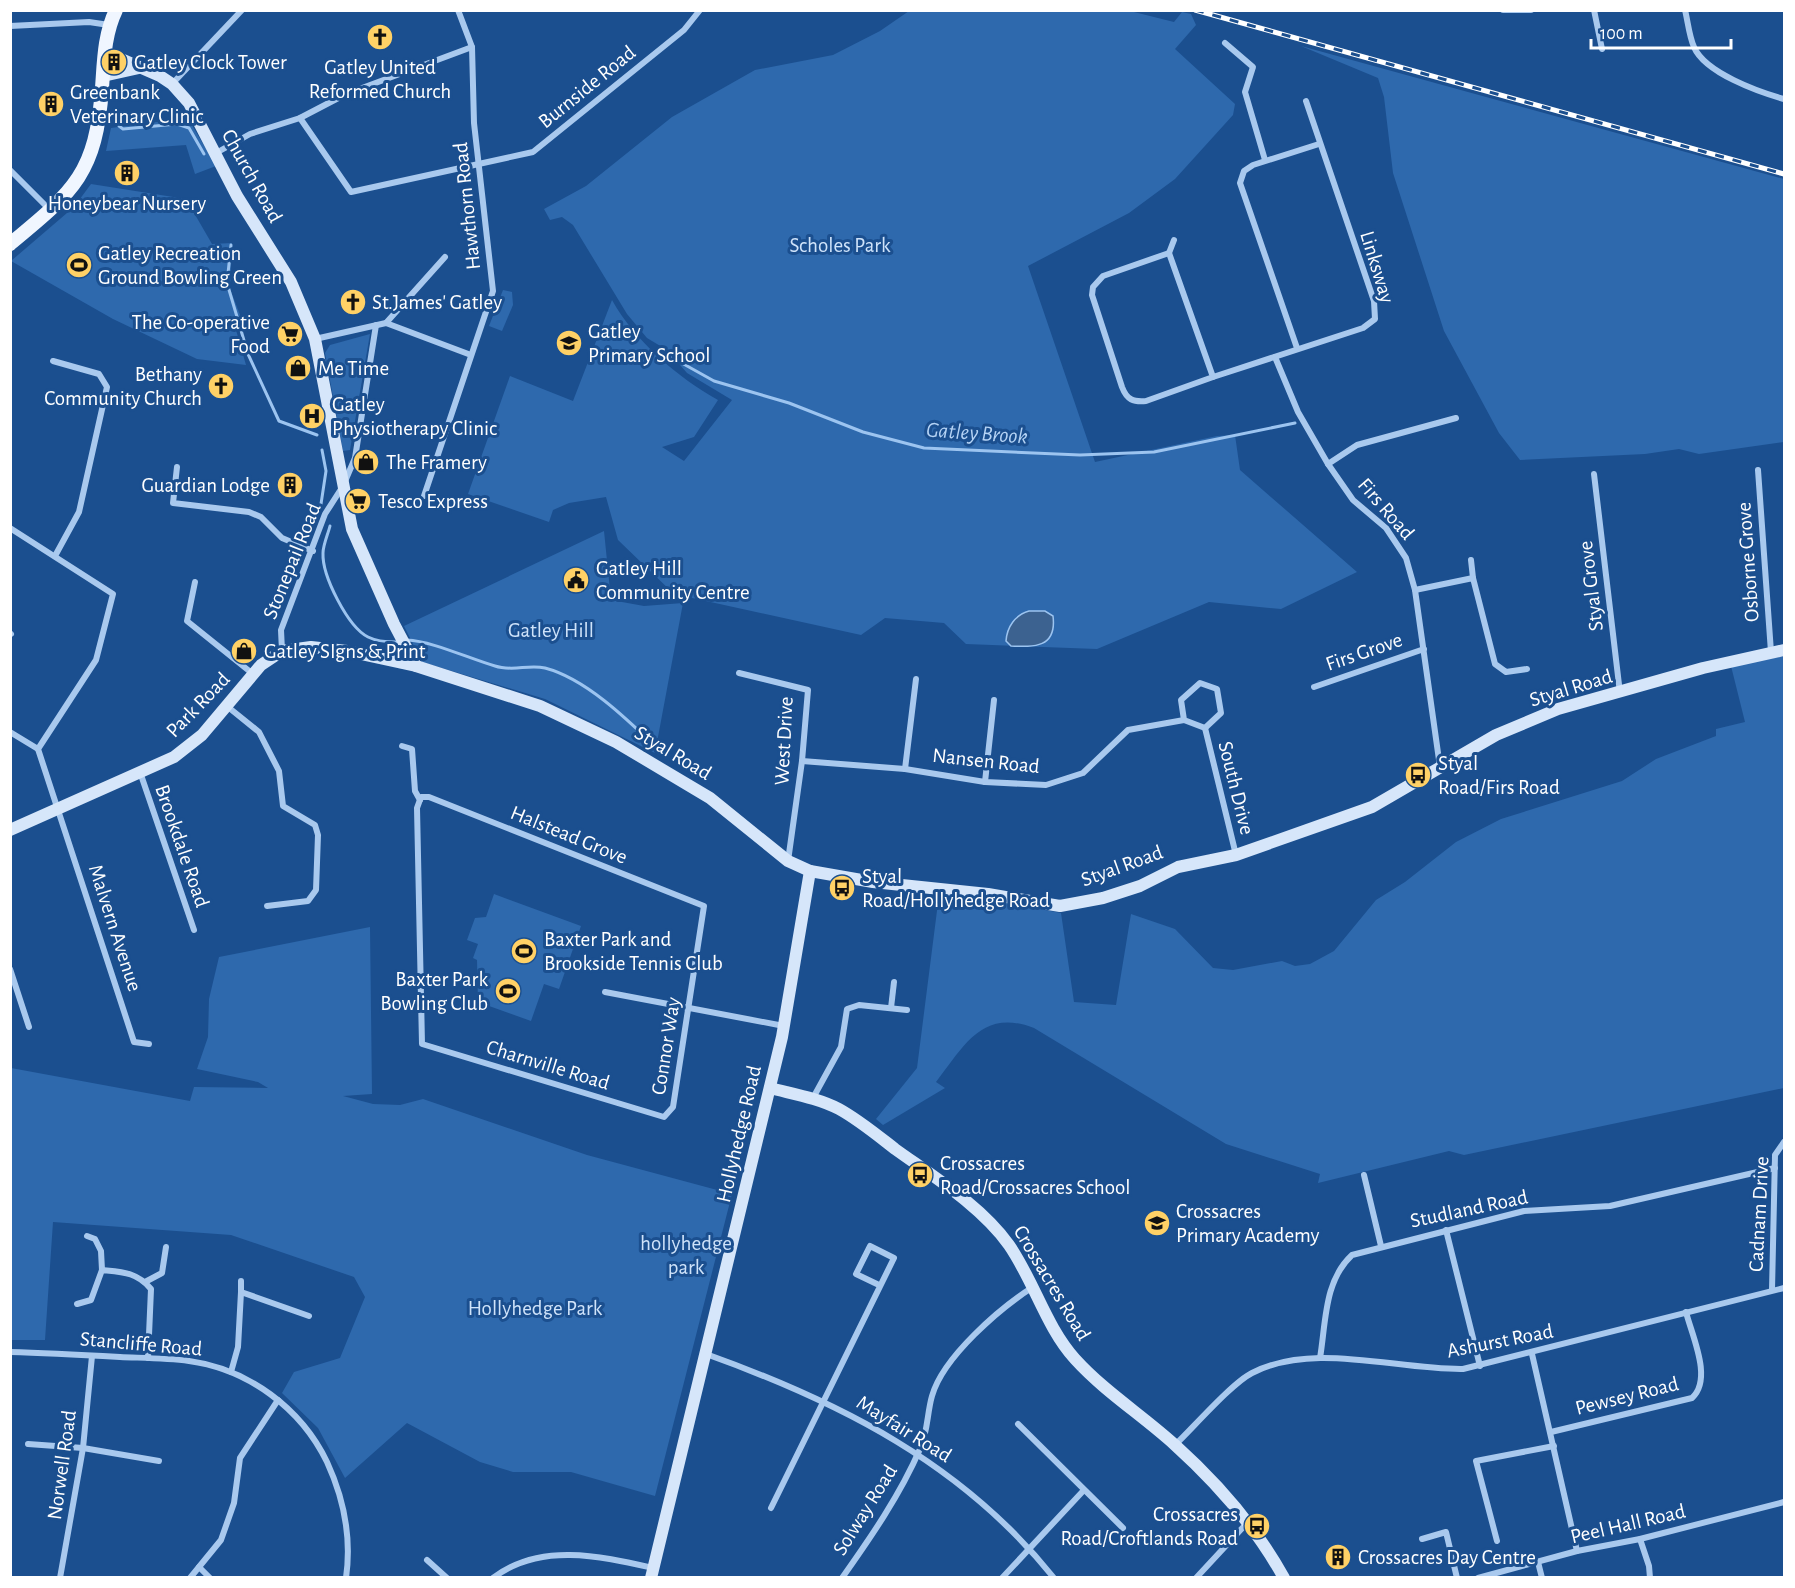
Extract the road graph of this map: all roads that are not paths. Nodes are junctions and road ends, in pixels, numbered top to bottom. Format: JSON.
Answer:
{"nodes":[{"id":1,"x":116,"y":10,"type":"edge"},
{"id":2,"x":242,"y":10,"type":"edge"},
{"id":3,"x":458,"y":10,"type":"edge"},
{"id":4,"x":700,"y":10,"type":"edge"},
{"id":5,"x":1503,"y":10,"type":"edge"},
{"id":6,"x":1532,"y":10,"type":"edge"},
{"id":7,"x":1594,"y":10,"type":"edge"},
{"id":8,"x":1685,"y":10,"type":"edge"},
{"id":9,"x":109,"y":25,"type":"junction"},
{"id":10,"x":10,"y":26,"type":"edge"},
{"id":11,"x":1225,"y":43,"type":"dead end"},
{"id":12,"x":472,"y":47,"type":"junction"},
{"id":13,"x":1602,"y":50,"type":"dead end"},
{"id":14,"x":105,"y":51,"type":"junction"},
{"id":15,"x":139,"y":68,"type":"junction"},
{"id":16,"x":103,"y":76,"type":"junction"},
{"id":17,"x":172,"y":84,"type":"junction"},
{"id":18,"x":1785,"y":99,"type":"edge"},
{"id":19,"x":1306,"y":101,"type":"dead end"},
{"id":20,"x":300,"y":118,"type":"junction"},
{"id":21,"x":1319,"y":144,"type":"junction"},
{"id":22,"x":216,"y":153,"type":"junction"},
{"id":23,"x":1265,"y":160,"type":"junction"},
{"id":24,"x":480,"y":166,"type":"junction"},
{"id":25,"x":10,"y":170,"type":"edge"},
{"id":26,"x":51,"y":210,"type":"junction"},
{"id":27,"x":1174,"y":240,"type":"dead end"},
{"id":28,"x":10,"y":244,"type":"edge"},
{"id":29,"x":1169,"y":253,"type":"junction"},
{"id":30,"x":445,"y":257,"type":"dead end"},
{"id":31,"x":386,"y":323,"type":"junction"},
{"id":32,"x":376,"y":325,"type":"junction"},
{"id":33,"x":315,"y":339,"type":"junction"},
{"id":34,"x":1297,"y":348,"type":"junction"},
{"id":35,"x":471,"y":355,"type":"junction"},
{"id":36,"x":1275,"y":357,"type":"junction"},
{"id":37,"x":53,"y":361,"type":"dead end"},
{"id":38,"x":1213,"y":377,"type":"junction"},
{"id":39,"x":1456,"y":418,"type":"dead end"},
{"id":40,"x":1328,"y":464,"type":"junction"},
{"id":41,"x":177,"y":467,"type":"dead end"},
{"id":42,"x":1758,"y":470,"type":"dead end"},
{"id":43,"x":1594,"y":474,"type":"dead end"},
{"id":44,"x":343,"y":486,"type":"junction"},
{"id":45,"x":424,"y":496,"type":"dead end"},
{"id":46,"x":10,"y":528,"type":"edge"},
{"id":47,"x":313,"y":551,"type":"junction"},
{"id":48,"x":55,"y":556,"type":"junction"},
{"id":49,"x":1471,"y":560,"type":"dead end"},
{"id":50,"x":1473,"y":578,"type":"junction"},
{"id":51,"x":195,"y":582,"type":"dead end"},
{"id":52,"x":1415,"y":591,"type":"junction"},
{"id":53,"x":1424,"y":649,"type":"junction"},
{"id":54,"x":1785,"y":650,"type":"edge"},
{"id":55,"x":282,"y":651,"type":"junction"},
{"id":56,"x":1771,"y":652,"type":"junction"},
{"id":57,"x":416,"y":666,"type":"junction"},
{"id":58,"x":1527,"y":669,"type":"dead end"},
{"id":59,"x":1506,"y":672,"type":"junction"},
{"id":60,"x":739,"y":673,"type":"dead end"},
{"id":61,"x":253,"y":674,"type":"junction"},
{"id":62,"x":916,"y":679,"type":"dead end"},
{"id":63,"x":1501,"y":679,"type":"dead end"},
{"id":64,"x":1314,"y":687,"type":"dead end"},
{"id":65,"x":1620,"y":693,"type":"junction"},
{"id":66,"x":994,"y":700,"type":"dead end"},
{"id":67,"x":228,"y":707,"type":"junction"},
{"id":68,"x":1184,"y":720,"type":"junction"},
{"id":69,"x":1205,"y":728,"type":"junction"},
{"id":70,"x":10,"y":732,"type":"edge"},
{"id":71,"x":402,"y":746,"type":"dead end"},
{"id":72,"x":38,"y":749,"type":"junction"},
{"id":73,"x":802,"y":761,"type":"junction"},
{"id":74,"x":1440,"y":768,"type":"junction"},
{"id":75,"x":905,"y":769,"type":"junction"},
{"id":76,"x":140,"y":772,"type":"junction"},
{"id":77,"x":985,"y":782,"type":"junction"},
{"id":78,"x":420,"y":799,"type":"junction"},
{"id":79,"x":59,"y":811,"type":"junction"},
{"id":80,"x":10,"y":830,"type":"edge"},
{"id":81,"x":1236,"y":855,"type":"junction"},
{"id":82,"x":788,"y":861,"type":"junction"},
{"id":83,"x":810,"y":871,"type":"junction"},
{"id":84,"x":267,"y":906,"type":"dead end"},
{"id":85,"x":704,"y":906,"type":"joint"},
{"id":86,"x":194,"y":930,"type":"dead end"},
{"id":87,"x":10,"y":969,"type":"edge"},
{"id":88,"x":894,"y":982,"type":"dead end"},
{"id":89,"x":605,"y":992,"type":"dead end"},
{"id":90,"x":689,"y":1008,"type":"junction"},
{"id":91,"x":891,"y":1008,"type":"junction"},
{"id":92,"x":907,"y":1010,"type":"dead end"},
{"id":93,"x":784,"y":1026,"type":"junction"},
{"id":94,"x":29,"y":1027,"type":"dead end"},
{"id":95,"x":149,"y":1044,"type":"dead end"},
{"id":96,"x":770,"y":1088,"type":"junction"},
{"id":97,"x":813,"y":1099,"type":"junction"},
{"id":98,"x":664,"y":1117,"type":"joint"},
{"id":99,"x":1785,"y":1143,"type":"edge"},
{"id":100,"x":1775,"y":1168,"type":"junction"},
{"id":101,"x":1364,"y":1175,"type":"dead end"},
{"id":102,"x":1446,"y":1230,"type":"junction"},
{"id":103,"x":87,"y":1236,"type":"dead end"},
{"id":104,"x":1381,"y":1246,"type":"junction"},
{"id":105,"x":166,"y":1247,"type":"dead end"},
{"id":106,"x":102,"y":1270,"type":"junction"},
{"id":107,"x":242,"y":1281,"type":"dead end"},
{"id":108,"x":145,"y":1282,"type":"junction"},
{"id":109,"x":879,"y":1285,"type":"junction"},
{"id":110,"x":1033,"y":1287,"type":"junction"},
{"id":111,"x":1785,"y":1288,"type":"edge"},
{"id":112,"x":1772,"y":1290,"type":"junction"},
{"id":113,"x":241,"y":1292,"type":"junction"},
{"id":114,"x":77,"y":1304,"type":"dead end"},
{"id":115,"x":1686,"y":1312,"type":"junction"},
{"id":116,"x":309,"y":1316,"type":"dead end"},
{"id":117,"x":10,"y":1352,"type":"edge"},
{"id":118,"x":706,"y":1354,"type":"junction"},
{"id":119,"x":1532,"y":1354,"type":"junction"},
{"id":120,"x":92,"y":1356,"type":"junction"},
{"id":121,"x":148,"y":1358,"type":"junction"},
{"id":122,"x":1320,"y":1358,"type":"junction"},
{"id":123,"x":1479,"y":1366,"type":"junction"},
{"id":124,"x":231,"y":1372,"type":"junction"},
{"id":125,"x":278,"y":1400,"type":"junction"},
{"id":126,"x":826,"y":1401,"type":"junction"},
{"id":127,"x":1018,"y":1424,"type":"dead end"},
{"id":128,"x":1551,"y":1432,"type":"junction"},
{"id":129,"x":28,"y":1443,"type":"dead end"},
{"id":130,"x":1175,"y":1445,"type":"junction"},
{"id":131,"x":1554,"y":1446,"type":"junction"},
{"id":132,"x":83,"y":1448,"type":"junction"},
{"id":133,"x":918,"y":1454,"type":"junction"},
{"id":134,"x":159,"y":1461,"type":"dead end"},
{"id":135,"x":1084,"y":1490,"type":"junction"},
{"id":136,"x":1785,"y":1502,"type":"edge"},
{"id":137,"x":771,"y":1508,"type":"dead end"},
{"id":138,"x":1247,"y":1523,"type":"junction"},
{"id":139,"x":1123,"y":1528,"type":"dead end"},
{"id":140,"x":1422,"y":1539,"type":"dead end"},
{"id":141,"x":1640,"y":1539,"type":"junction"},
{"id":142,"x":1497,"y":1541,"type":"dead end"},
{"id":143,"x":1029,"y":1547,"type":"junction"},
{"id":144,"x":1577,"y":1551,"type":"junction"},
{"id":145,"x":427,"y":1560,"type":"dead end"},
{"id":146,"x":1538,"y":1562,"type":"junction"},
{"id":147,"x":199,"y":1567,"type":"junction"},
{"id":148,"x":652,"y":1573,"type":"edge"},
{"id":149,"x":60,"y":1578,"type":"edge"},
{"id":150,"x":190,"y":1578,"type":"edge"},
{"id":151,"x":210,"y":1578,"type":"edge"},
{"id":152,"x":346,"y":1578,"type":"edge"},
{"id":153,"x":447,"y":1578,"type":"edge"},
{"id":154,"x":494,"y":1578,"type":"edge"},
{"id":155,"x":842,"y":1578,"type":"edge"},
{"id":156,"x":1002,"y":1578,"type":"edge"},
{"id":157,"x":1054,"y":1578,"type":"edge"},
{"id":158,"x":1196,"y":1578,"type":"edge"},
{"id":159,"x":1284,"y":1578,"type":"edge"},
{"id":160,"x":1457,"y":1578,"type":"edge"},
{"id":161,"x":1478,"y":1578,"type":"edge"},
{"id":162,"x":1542,"y":1578,"type":"edge"},
{"id":163,"x":1650,"y":1578,"type":"edge"}],
"edges":[{"from":1,"to":9,"type":"main road"},
{"from":2,"to":17,"type":"street"},
{"from":3,"to":12,"type":"street","name":"Hawthorn Road"},
{"from":4,"to":24,"type":"street","name":"Burnside Road"},
{"from":5,"to":6,"type":"street"},
{"from":7,"to":13,"type":"street"},
{"from":8,"to":18,"type":"street"},
{"from":9,"to":10,"type":"street"},
{"from":9,"to":14,"type":"main road"},
{"from":11,"to":23,"type":"street"},
{"from":12,"to":20,"type":"street"},
{"from":12,"to":24,"type":"street","name":"Hawthorn Road"},
{"from":14,"to":15,"type":"street","name":"Church Road"},
{"from":14,"to":16,"type":"main road"},
{"from":15,"to":16,"type":"street"},
{"from":15,"to":17,"type":"street","name":"Church Road"},
{"from":16,"to":26,"type":"main road"},
{"from":17,"to":22,"type":"street","name":"Church Road"},
{"from":19,"to":21,"type":"street","name":"Linksway"},
{"from":20,"to":22,"type":"street"},
{"from":20,"to":24,"type":"street","name":"Burnside Road"},
{"from":21,"to":23,"type":"street"},
{"from":21,"to":34,"type":"street","name":"Linksway"},
{"from":22,"to":33,"type":"street","name":"Church Road"},
{"from":23,"to":34,"type":"street"},
{"from":24,"to":35,"type":"street","name":"Hawthorn Road"},
{"from":25,"to":26,"type":"street"},
{"from":26,"to":28,"type":"main road"},
{"from":27,"to":29,"type":"street"},
{"from":29,"to":38,"type":"street"},
{"from":29,"to":38,"type":"street","name":"Linksway"},
{"from":30,"to":31,"type":"street"},
{"from":31,"to":32,"type":"street"},
{"from":31,"to":35,"type":"street"},
{"from":32,"to":33,"type":"street"},
{"from":32,"to":44,"type":"street","name":"Stonepail Road"},
{"from":33,"to":44,"type":"street","name":"Church Road"},
{"from":34,"to":36,"type":"street","name":"Linksway"},
{"from":35,"to":45,"type":"street","name":"Hawthorn Road"},
{"from":36,"to":38,"type":"street","name":"Linksway"},
{"from":36,"to":40,"type":"street","name":"Firs Road"},
{"from":37,"to":48,"type":"street"},
{"from":39,"to":40,"type":"street"},
{"from":40,"to":52,"type":"street","name":"Firs Road"},
{"from":41,"to":47,"type":"street"},
{"from":42,"to":56,"type":"street","name":"Osborne Grove"},
{"from":43,"to":65,"type":"street","name":"Styal Grove"},
{"from":44,"to":47,"type":"street","name":"Stonepail Road"},
{"from":44,"to":57,"type":"street","name":"Church Road"},
{"from":46,"to":48,"type":"street"},
{"from":47,"to":55,"type":"street","name":"Stonepail Road"},
{"from":48,"to":72,"type":"street"},
{"from":49,"to":50,"type":"street"},
{"from":50,"to":52,"type":"street"},
{"from":50,"to":59,"type":"street"},
{"from":51,"to":61,"type":"street"},
{"from":52,"to":53,"type":"street","name":"Firs Road"},
{"from":53,"to":64,"type":"street","name":"Firs Grove"},
{"from":53,"to":74,"type":"street","name":"Firs Road"},
{"from":54,"to":56,"type":"street","name":"Styal Road"},
{"from":55,"to":57,"type":"street"},
{"from":55,"to":61,"type":"street","name":"Park Road"},
{"from":56,"to":65,"type":"street","name":"Styal Road"},
{"from":57,"to":82,"type":"street","name":"Styal Road"},
{"from":58,"to":59,"type":"street"},
{"from":59,"to":63,"type":"street"},
{"from":60,"to":73,"type":"street","name":"West Drive"},
{"from":61,"to":67,"type":"street","name":"Park Road"},
{"from":62,"to":75,"type":"street"},
{"from":65,"to":74,"type":"street","name":"Styal Road"},
{"from":66,"to":77,"type":"street"},
{"from":67,"to":76,"type":"street","name":"Park Road"},
{"from":67,"to":84,"type":"street"},
{"from":68,"to":69,"type":"street","name":"South Drive"},
{"from":68,"to":69,"type":"street","name":"South Drive"},
{"from":68,"to":77,"type":"street","name":"Nansen Road"},
{"from":69,"to":81,"type":"street","name":"South Drive"},
{"from":70,"to":72,"type":"street"},
{"from":71,"to":78,"type":"street"},
{"from":72,"to":79,"type":"street"},
{"from":73,"to":75,"type":"street","name":"Nansen Road"},
{"from":73,"to":82,"type":"street","name":"West Drive"},
{"from":74,"to":81,"type":"street","name":"Styal Road"},
{"from":75,"to":77,"type":"street","name":"Nansen Road"},
{"from":76,"to":79,"type":"street","name":"Park Road"},
{"from":76,"to":86,"type":"street","name":"Brookdale Road"},
{"from":78,"to":85,"type":"street","name":"Halstead Grove"},
{"from":78,"to":98,"type":"street","name":"Charnville Road"},
{"from":79,"to":80,"type":"street","name":"Park Road"},
{"from":79,"to":95,"type":"street","name":"Malvern Avenue"},
{"from":81,"to":83,"type":"street","name":"Styal Road"},
{"from":82,"to":83,"type":"street","name":"Styal Road"},
{"from":83,"to":93,"type":"street","name":"Hollyhedge Road"},
{"from":85,"to":90,"type":"street","name":"Connor Way"},
{"from":87,"to":94,"type":"street"},
{"from":88,"to":91,"type":"street"},
{"from":89,"to":90,"type":"street"},
{"from":90,"to":93,"type":"street"},
{"from":90,"to":98,"type":"street","name":"Connor Way"},
{"from":91,"to":92,"type":"street"},
{"from":91,"to":97,"type":"street"},
{"from":93,"to":96,"type":"street","name":"Hollyhedge Road"},
{"from":96,"to":97,"type":"street","name":"Crossacres Road"},
{"from":96,"to":118,"type":"street","name":"Hollyhedge Road"},
{"from":97,"to":110,"type":"street","name":"Crossacres Road"},
{"from":99,"to":100,"type":"street","name":"Cadnam Drive"},
{"from":100,"to":102,"type":"street","name":"Studland Road"},
{"from":100,"to":112,"type":"street","name":"Cadnam Drive"},
{"from":101,"to":104,"type":"street"},
{"from":102,"to":104,"type":"street","name":"Studland Road"},
{"from":102,"to":123,"type":"street"},
{"from":103,"to":106,"type":"street"},
{"from":104,"to":122,"type":"street","name":"Studland Road"},
{"from":105,"to":108,"type":"street"},
{"from":106,"to":108,"type":"street"},
{"from":106,"to":114,"type":"street"},
{"from":107,"to":113,"type":"street"},
{"from":108,"to":121,"type":"street"},
{"from":109,"to":109,"type":"street"},
{"from":109,"to":126,"type":"street"},
{"from":110,"to":130,"type":"street","name":"Crossacres Road"},
{"from":110,"to":133,"type":"street","name":"Solway Road"},
{"from":111,"to":112,"type":"street","name":"Ashurst Road"},
{"from":112,"to":115,"type":"street","name":"Ashurst Road"},
{"from":113,"to":116,"type":"street"},
{"from":113,"to":124,"type":"street"},
{"from":115,"to":119,"type":"street","name":"Ashurst Road"},
{"from":115,"to":128,"type":"street","name":"Pewsey Road"},
{"from":117,"to":120,"type":"street","name":"Stancliffe Road"},
{"from":118,"to":126,"type":"street","name":"Mayfair Road"},
{"from":118,"to":148,"type":"street","name":"Hollyhedge Road"},
{"from":119,"to":123,"type":"street","name":"Ashurst Road"},
{"from":119,"to":128,"type":"street"},
{"from":120,"to":121,"type":"street","name":"Stancliffe Road"},
{"from":120,"to":132,"type":"street","name":"Norwell Road"},
{"from":121,"to":124,"type":"street","name":"Stancliffe Road"},
{"from":122,"to":123,"type":"street","name":"Ashurst Road"},
{"from":122,"to":130,"type":"street","name":"Ashurst Road"},
{"from":124,"to":125,"type":"street","name":"Stancliffe Road"},
{"from":125,"to":147,"type":"street"},
{"from":125,"to":152,"type":"street","name":"Stancliffe Road"},
{"from":126,"to":133,"type":"street","name":"Mayfair Road"},
{"from":126,"to":137,"type":"street"},
{"from":127,"to":135,"type":"street"},
{"from":128,"to":131,"type":"street"},
{"from":129,"to":132,"type":"street"},
{"from":130,"to":138,"type":"street","name":"Crossacres Road"},
{"from":131,"to":142,"type":"street"},
{"from":131,"to":144,"type":"street"},
{"from":132,"to":134,"type":"street"},
{"from":132,"to":149,"type":"street","name":"Norwell Road"},
{"from":133,"to":143,"type":"street","name":"Mayfair Road"},
{"from":133,"to":155,"type":"street","name":"Solway Road"},
{"from":135,"to":139,"type":"street"},
{"from":135,"to":143,"type":"street"},
{"from":136,"to":141,"type":"street","name":"Peel Hall Road"},
{"from":138,"to":158,"type":"street"},
{"from":138,"to":159,"type":"street","name":"Crossacres Road"},
{"from":140,"to":160,"type":"street"},
{"from":141,"to":144,"type":"street","name":"Peel Hall Road"},
{"from":141,"to":163,"type":"street"},
{"from":143,"to":156,"type":"street"},
{"from":143,"to":157,"type":"street","name":"Mayfair Road"},
{"from":144,"to":146,"type":"street","name":"Peel Hall Road"},
{"from":145,"to":153,"type":"street"},
{"from":146,"to":161,"type":"street","name":"Peel Hall Road"},
{"from":146,"to":162,"type":"street"},
{"from":147,"to":150,"type":"street"},
{"from":147,"to":151,"type":"street"},
{"from":148,"to":154,"type":"street"}]}
